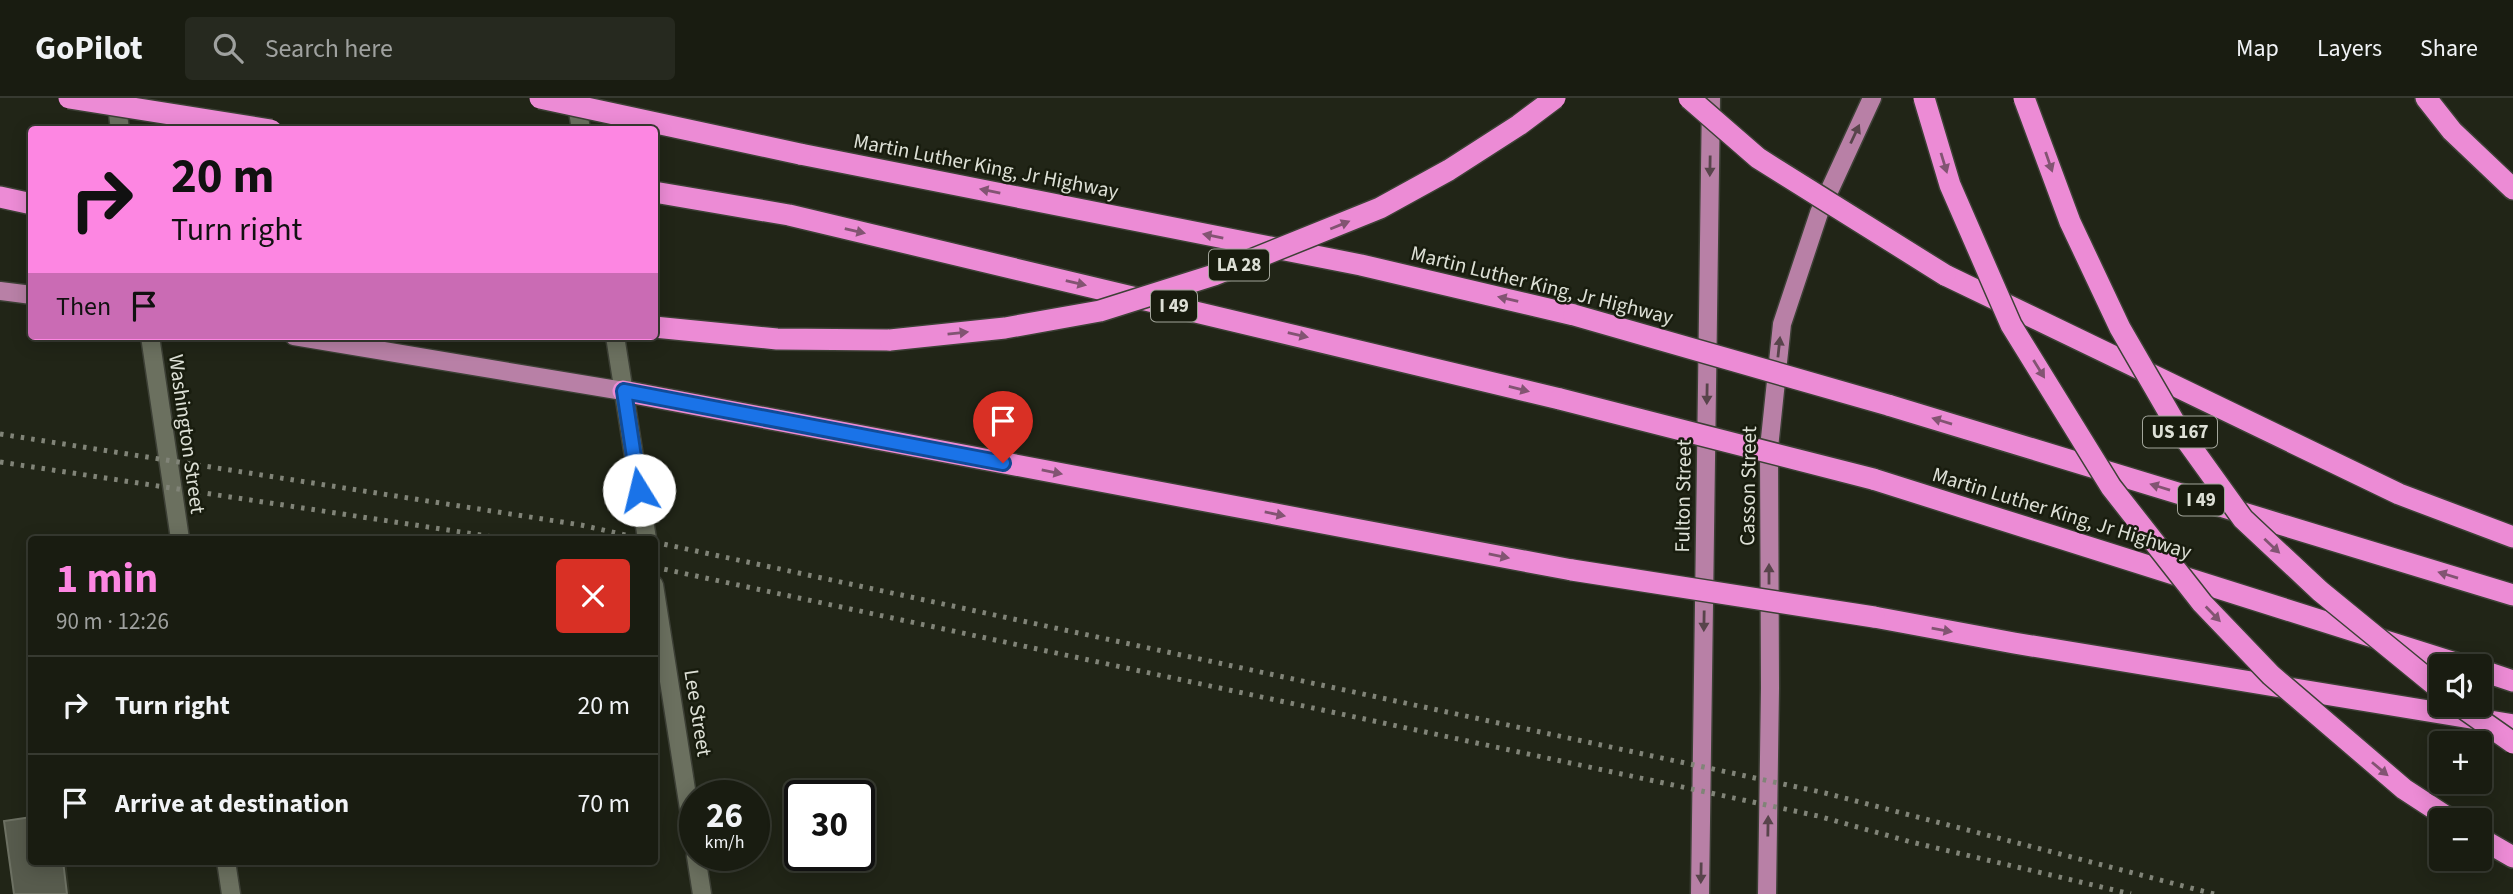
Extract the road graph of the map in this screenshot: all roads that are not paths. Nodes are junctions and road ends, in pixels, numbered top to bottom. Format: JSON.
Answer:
{"nodes":[{"id":1,"x":69,"y":98,"type":"edge"},
{"id":2,"x":116,"y":98,"type":"edge"},
{"id":3,"x":540,"y":98,"type":"edge"},
{"id":4,"x":576,"y":98,"type":"edge"},
{"id":5,"x":1555,"y":98,"type":"edge"},
{"id":6,"x":1689,"y":98,"type":"edge"},
{"id":7,"x":1711,"y":98,"type":"edge"},
{"id":8,"x":1872,"y":98,"type":"edge"},
{"id":9,"x":1924,"y":98,"type":"edge"},
{"id":10,"x":2024,"y":98,"type":"edge"},
{"id":11,"x":2426,"y":98,"type":"edge"},
{"id":12,"x":120,"y":126,"type":"edge"},
{"id":13,"x":246,"y":126,"type":"edge"},
{"id":14,"x":580,"y":126,"type":"edge"},
{"id":15,"x":2513,"y":189,"type":"edge"},
{"id":16,"x":658,"y":193,"type":"edge"},
{"id":17,"x":0,"y":197,"type":"edge"},
{"id":18,"x":28,"y":203,"type":"edge"},
{"id":19,"x":0,"y":291,"type":"edge"},
{"id":20,"x":28,"y":294,"type":"edge"},
{"id":21,"x":658,"y":327,"type":"edge"},
{"id":22,"x":151,"y":340,"type":"edge"},
{"id":23,"x":318,"y":340,"type":"edge"},
{"id":24,"x":616,"y":340,"type":"edge"},
{"id":25,"x":624,"y":391,"type":"junction"},
{"id":26,"x":180,"y":536,"type":"edge"},
{"id":27,"x":647,"y":536,"type":"edge"},
{"id":28,"x":2513,"y":537,"type":"edge"},
{"id":29,"x":2513,"y":595,"type":"edge"},
{"id":30,"x":658,"y":611,"type":"edge"},
{"id":31,"x":2429,"y":655,"type":"edge"},
{"id":32,"x":2492,"y":674,"type":"edge"},
{"id":33,"x":2429,"y":680,"type":"edge"},
{"id":34,"x":2513,"y":681,"type":"edge"},
{"id":35,"x":2476,"y":717,"type":"edge"},
{"id":36,"x":2513,"y":725,"type":"edge"},
{"id":37,"x":2513,"y":743,"type":"edge"},
{"id":38,"x":685,"y":780,"type":"edge"},
{"id":39,"x":2433,"y":808,"type":"edge"},
{"id":40,"x":2492,"y":845,"type":"edge"},
{"id":41,"x":2513,"y":857,"type":"edge"},
{"id":42,"x":227,"y":865,"type":"edge"},
{"id":43,"x":698,"y":871,"type":"edge"},
{"id":44,"x":231,"y":894,"type":"edge"},
{"id":45,"x":702,"y":894,"type":"edge"},
{"id":46,"x":1700,"y":894,"type":"edge"},
{"id":47,"x":1767,"y":894,"type":"edge"}],
"edges":[{"from":1,"to":13,"type":"highway","bridge":true},
{"from":2,"to":12,"type":"street"},
{"from":29,"to":3,"type":"highway","name":"Martin Luther King, Jr Highway","number":"I 49","one_way":true,"bridge":true},
{"from":4,"to":14,"type":"street"},
{"from":21,"to":5,"type":"highway","number":"LA 28","one_way":true,"bridge":true},
{"from":6,"to":28,"type":"highway","bridge":true},
{"from":7,"to":46,"type":"main road","name":"Fulton Street","one_way":true},
{"from":47,"to":8,"type":"main road","name":"Casson Street","one_way":true},
{"from":9,"to":39,"type":"highway","one_way":true,"bridge":true},
{"from":10,"to":33,"type":"highway","number":"US 167","one_way":true,"bridge":true},
{"from":11,"to":15,"type":"highway"},
{"from":16,"to":31,"type":"highway","name":"Martin Luther King, Jr Highway","number":"I 49","one_way":true,"bridge":true},
{"from":17,"to":18,"type":"highway"},
{"from":19,"to":20,"type":"main road"},
{"from":22,"to":26,"type":"street","name":"Washington Street"},
{"from":23,"to":25,"type":"main road"},
{"from":24,"to":25,"type":"street"},
{"from":25,"to":27,"type":"street"},
{"from":25,"to":36,"type":"highway","one_way":true,"bridge":true},
{"from":30,"to":38,"type":"street","name":"Lee Street"},
{"from":32,"to":34,"type":"highway"},
{"from":35,"to":37,"type":"highway","bridge":true},
{"from":40,"to":41,"type":"highway"},
{"from":42,"to":44,"type":"street"},
{"from":43,"to":45,"type":"street"}]}
